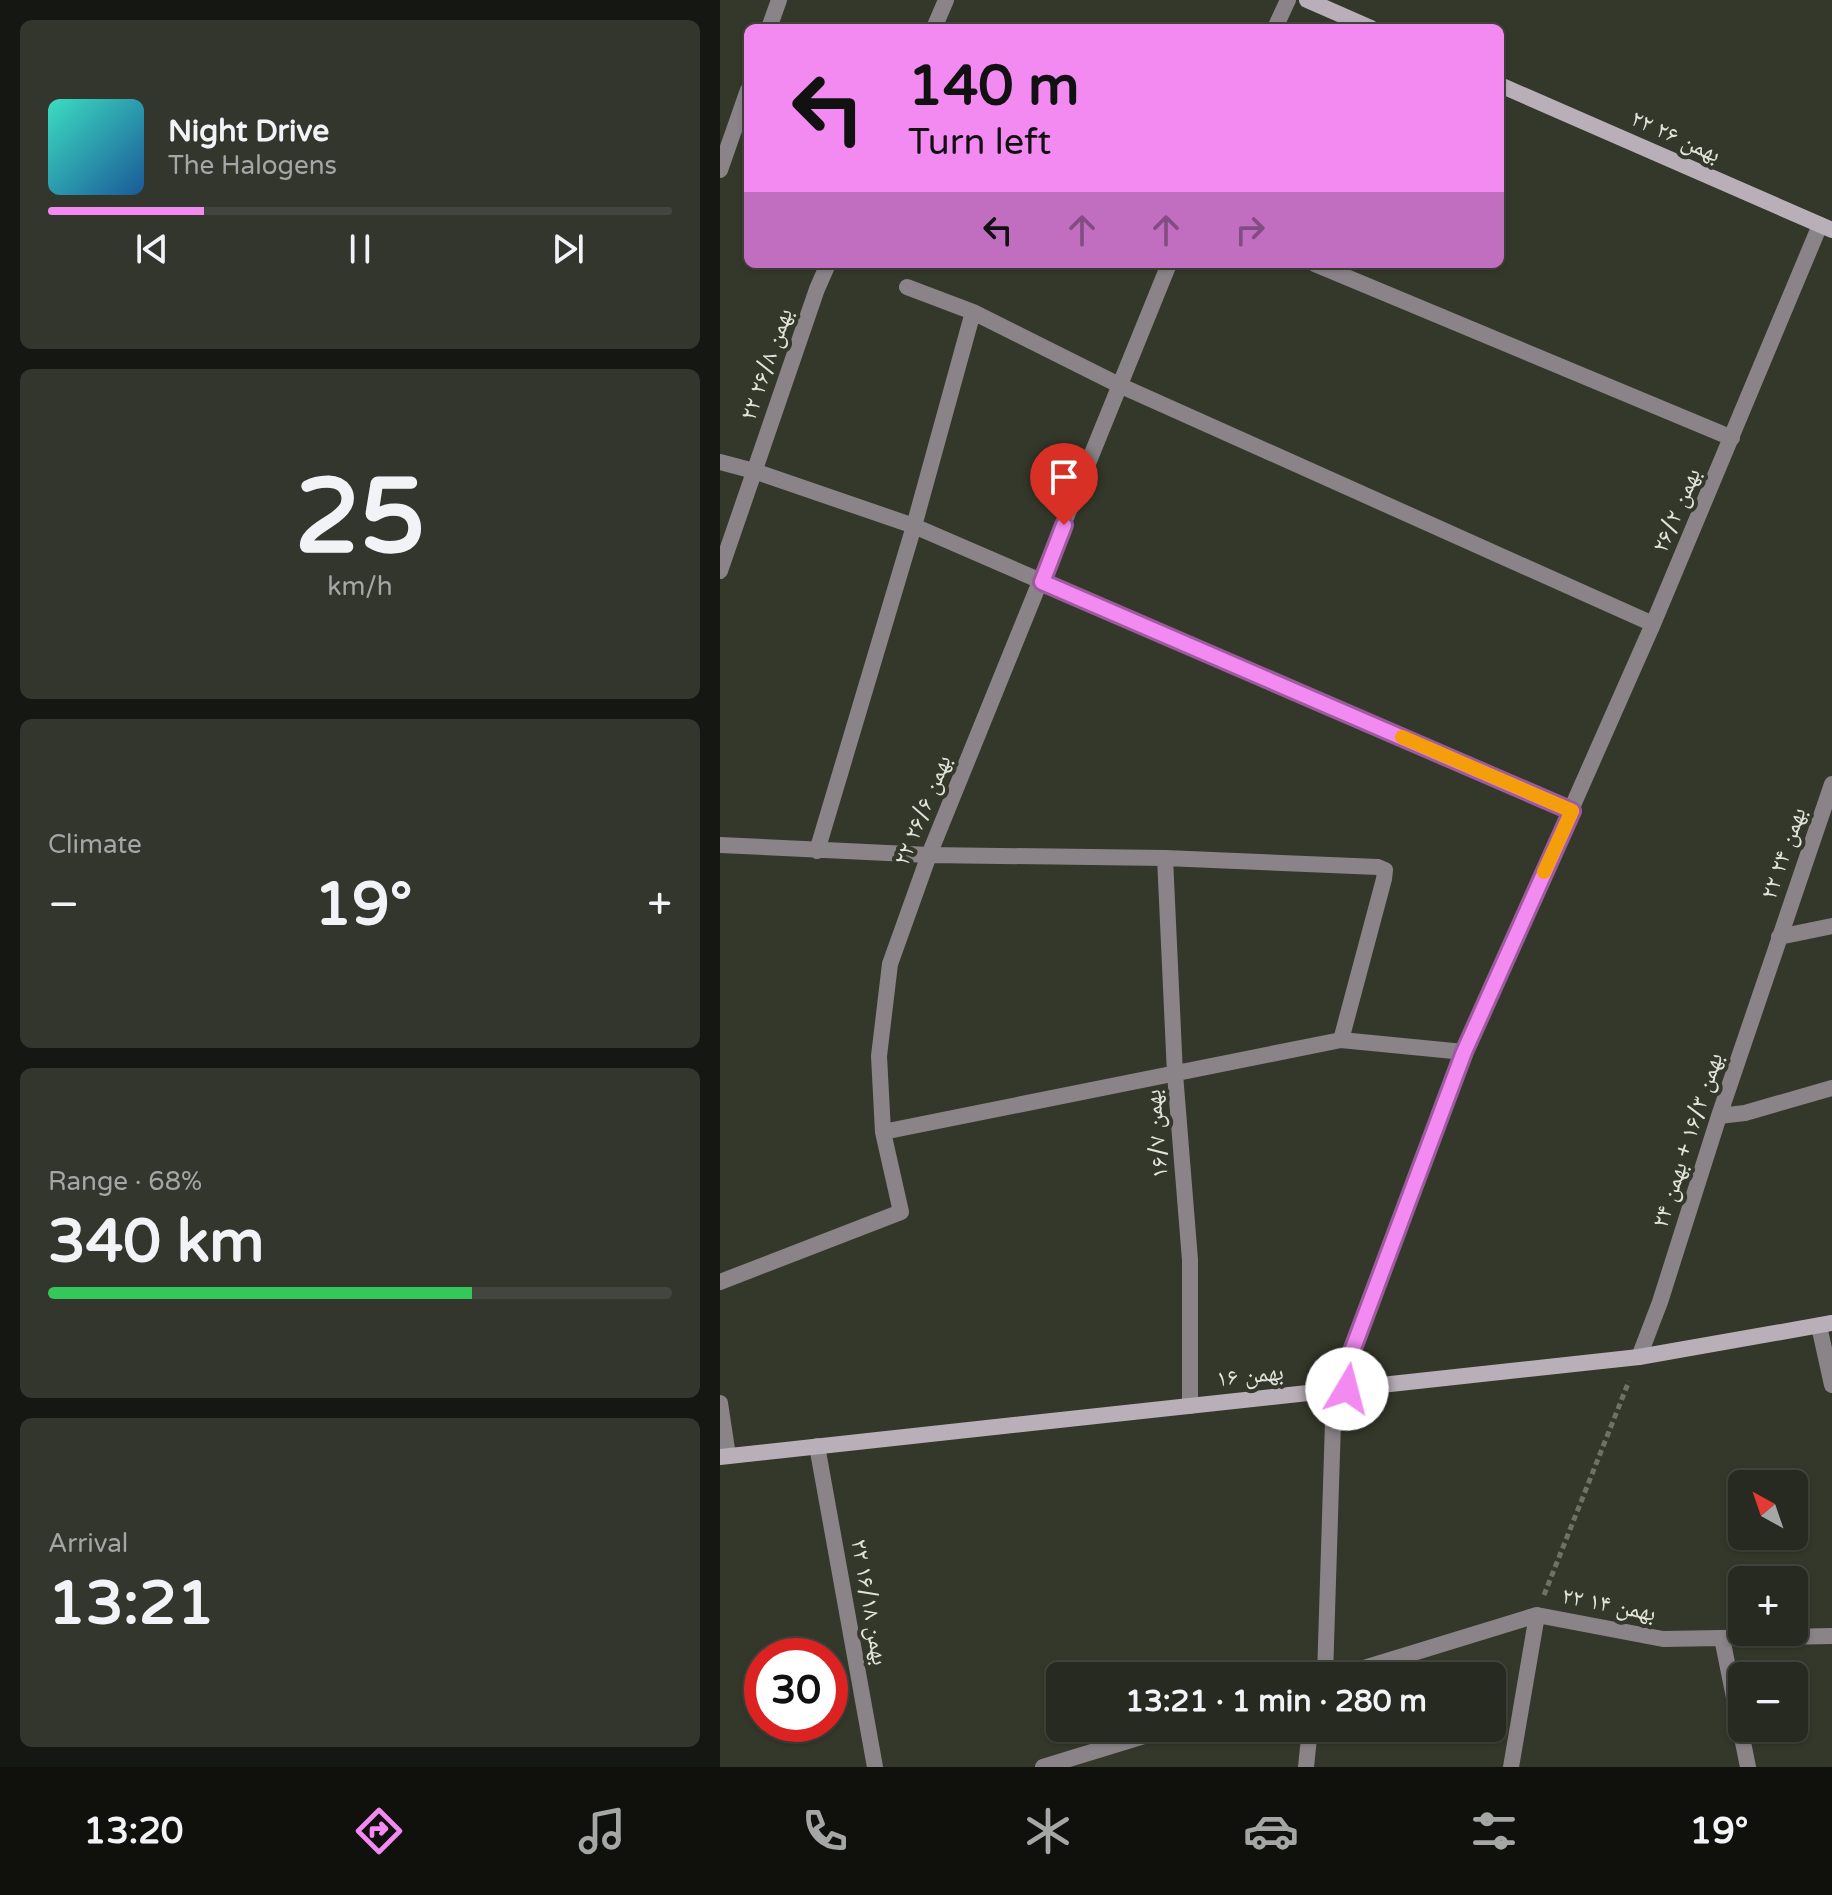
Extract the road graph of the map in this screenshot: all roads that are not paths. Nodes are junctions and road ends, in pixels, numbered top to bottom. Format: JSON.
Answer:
{"nodes":[{"id":1,"x":779,"y":0,"type":"edge"},
{"id":2,"x":946,"y":0,"type":"edge"},
{"id":3,"x":1288,"y":0,"type":"edge"},
{"id":4,"x":1307,"y":0,"type":"edge"},
{"id":5,"x":770,"y":24,"type":"edge"},
{"id":6,"x":936,"y":24,"type":"edge"},
{"id":7,"x":1277,"y":24,"type":"edge"},
{"id":8,"x":1362,"y":24,"type":"edge"},
{"id":9,"x":1504,"y":87,"type":"edge"},
{"id":10,"x":744,"y":101,"type":"edge"},
{"id":11,"x":720,"y":170,"type":"edge"},
{"id":12,"x":1826,"y":228,"type":"edge"},
{"id":13,"x":826,"y":268,"type":"edge"},
{"id":14,"x":1167,"y":268,"type":"edge"},
{"id":15,"x":1325,"y":268,"type":"edge"},
{"id":16,"x":907,"y":287,"type":"dead end"},
{"id":17,"x":973,"y":312,"type":"junction"},
{"id":18,"x":1119,"y":385,"type":"junction"},
{"id":19,"x":1732,"y":438,"type":"junction"},
{"id":20,"x":720,"y":462,"type":"edge"},
{"id":21,"x":754,"y":471,"type":"junction"},
{"id":22,"x":914,"y":526,"type":"junction"},
{"id":23,"x":720,"y":571,"type":"edge"},
{"id":24,"x":1042,"y":582,"type":"junction"},
{"id":25,"x":1653,"y":624,"type":"junction"},
{"id":26,"x":1832,"y":784,"type":"edge"},
{"id":27,"x":1572,"y":811,"type":"junction"},
{"id":28,"x":720,"y":845,"type":"edge"},
{"id":29,"x":817,"y":851,"type":"junction"},
{"id":30,"x":929,"y":855,"type":"junction"},
{"id":31,"x":1165,"y":858,"type":"junction"},
{"id":32,"x":1832,"y":926,"type":"edge"},
{"id":33,"x":1779,"y":937,"type":"junction"},
{"id":34,"x":1341,"y":1040,"type":"junction"},
{"id":35,"x":1464,"y":1052,"type":"junction"},
{"id":36,"x":1175,"y":1074,"type":"junction"},
{"id":37,"x":1832,"y":1088,"type":"edge"},
{"id":38,"x":1719,"y":1116,"type":"junction"},
{"id":39,"x":883,"y":1132,"type":"junction"},
{"id":40,"x":720,"y":1282,"type":"edge"},
{"id":41,"x":1826,"y":1324,"type":"edge"},
{"id":42,"x":1639,"y":1357,"type":"junction"},
{"id":43,"x":1832,"y":1385,"type":"edge"},
{"id":44,"x":1340,"y":1390,"type":"junction"},
{"id":45,"x":720,"y":1403,"type":"edge"},
{"id":46,"x":1190,"y":1406,"type":"junction"},
{"id":47,"x":817,"y":1446,"type":"junction"},
{"id":48,"x":724,"y":1457,"type":"edge"},
{"id":49,"x":1537,"y":1615,"type":"junction"},
{"id":50,"x":1832,"y":1636,"type":"edge"},
{"id":51,"x":1722,"y":1638,"type":"junction"},
{"id":52,"x":1326,"y":1662,"type":"edge"},
{"id":53,"x":1384,"y":1662,"type":"edge"},
{"id":54,"x":1124,"y":1742,"type":"edge"},
{"id":55,"x":1309,"y":1742,"type":"edge"},
{"id":56,"x":875,"y":1767,"type":"edge"},
{"id":57,"x":1043,"y":1767,"type":"edge"},
{"id":58,"x":1306,"y":1767,"type":"edge"},
{"id":59,"x":1511,"y":1767,"type":"edge"},
{"id":60,"x":1748,"y":1767,"type":"edge"}],
"edges":[{"from":1,"to":5,"type":"street"},
{"from":2,"to":6,"type":"street"},
{"from":3,"to":7,"type":"street"},
{"from":4,"to":8,"type":"street"},
{"from":9,"to":12,"type":"street","name":"۲۲ بهمن ۲۶"},
{"from":10,"to":11,"type":"street"},
{"from":12,"to":19,"type":"street","name":"بهمن ۲۶/۲"},
{"from":13,"to":21,"type":"street","name":"۲۲ بهمن ۲۶/۸"},
{"from":14,"to":18,"type":"street","name":"۲۲ بهمن ۲۶/۶"},
{"from":15,"to":19,"type":"street"},
{"from":16,"to":17,"type":"street"},
{"from":17,"to":18,"type":"street"},
{"from":17,"to":22,"type":"street"},
{"from":18,"to":24,"type":"street","name":"۲۲ بهمن ۲۶/۶"},
{"from":18,"to":25,"type":"street"},
{"from":19,"to":25,"type":"street","name":"بهمن ۲۶/۲"},
{"from":20,"to":21,"type":"street"},
{"from":21,"to":22,"type":"street"},
{"from":21,"to":23,"type":"street","name":"۲۲ بهمن ۲۶/۸"},
{"from":22,"to":24,"type":"street"},
{"from":22,"to":29,"type":"street"},
{"from":24,"to":27,"type":"street"},
{"from":24,"to":30,"type":"street","name":"۲۲ بهمن ۲۶/۶"},
{"from":25,"to":27,"type":"street","name":"بهمن ۲۶/۲"},
{"from":26,"to":33,"type":"street","name":"۲۲ بهمن ۲۴"},
{"from":27,"to":35,"type":"street","name":"بهمن ۲۶/۲"},
{"from":28,"to":29,"type":"street"},
{"from":29,"to":30,"type":"street"},
{"from":30,"to":31,"type":"street"},
{"from":30,"to":39,"type":"street","name":"۲۲ بهمن ۲۶/۶"},
{"from":31,"to":34,"type":"street"},
{"from":31,"to":36,"type":"street","name":"بهمن ۱۶/۷"},
{"from":32,"to":33,"type":"street"},
{"from":33,"to":38,"type":"street","name":"بهمن ۱۶/۳ + بهمن ۲۴"},
{"from":34,"to":35,"type":"street"},
{"from":34,"to":36,"type":"street"},
{"from":35,"to":44,"type":"street","name":"بهمن ۲۶/۲"},
{"from":36,"to":39,"type":"street"},
{"from":36,"to":46,"type":"street","name":"بهمن ۱۶/۷"},
{"from":37,"to":38,"type":"street"},
{"from":38,"to":42,"type":"street","name":"بهمن ۱۶/۳ + بهمن ۲۴"},
{"from":39,"to":40,"type":"street","name":"۲۲ بهمن ۲۶/۶"},
{"from":41,"to":42,"type":"street","name":"بهمن ۱۶"},
{"from":41,"to":43,"type":"street"},
{"from":42,"to":44,"type":"street","name":"بهمن ۱۶"},
{"from":44,"to":46,"type":"street","name":"بهمن ۱۶"},
{"from":44,"to":52,"type":"street","name":"بهمن ۲۶/۲"},
{"from":45,"to":48,"type":"street"},
{"from":46,"to":47,"type":"street","name":"بهمن ۱۶"},
{"from":47,"to":48,"type":"street","name":"بهمن ۱۶"},
{"from":47,"to":56,"type":"street","name":"۲۲ بهمن ۱۶/۱۸"},
{"from":49,"to":51,"type":"street","name":"۲۲ بهمن ۱۴"},
{"from":49,"to":53,"type":"street","name":"۲۲ بهمن ۱۴"},
{"from":49,"to":59,"type":"street"},
{"from":50,"to":51,"type":"street","name":"۲۲ بهمن ۱۴"},
{"from":51,"to":60,"type":"street"},
{"from":54,"to":57,"type":"street"},
{"from":55,"to":58,"type":"street"}]}
